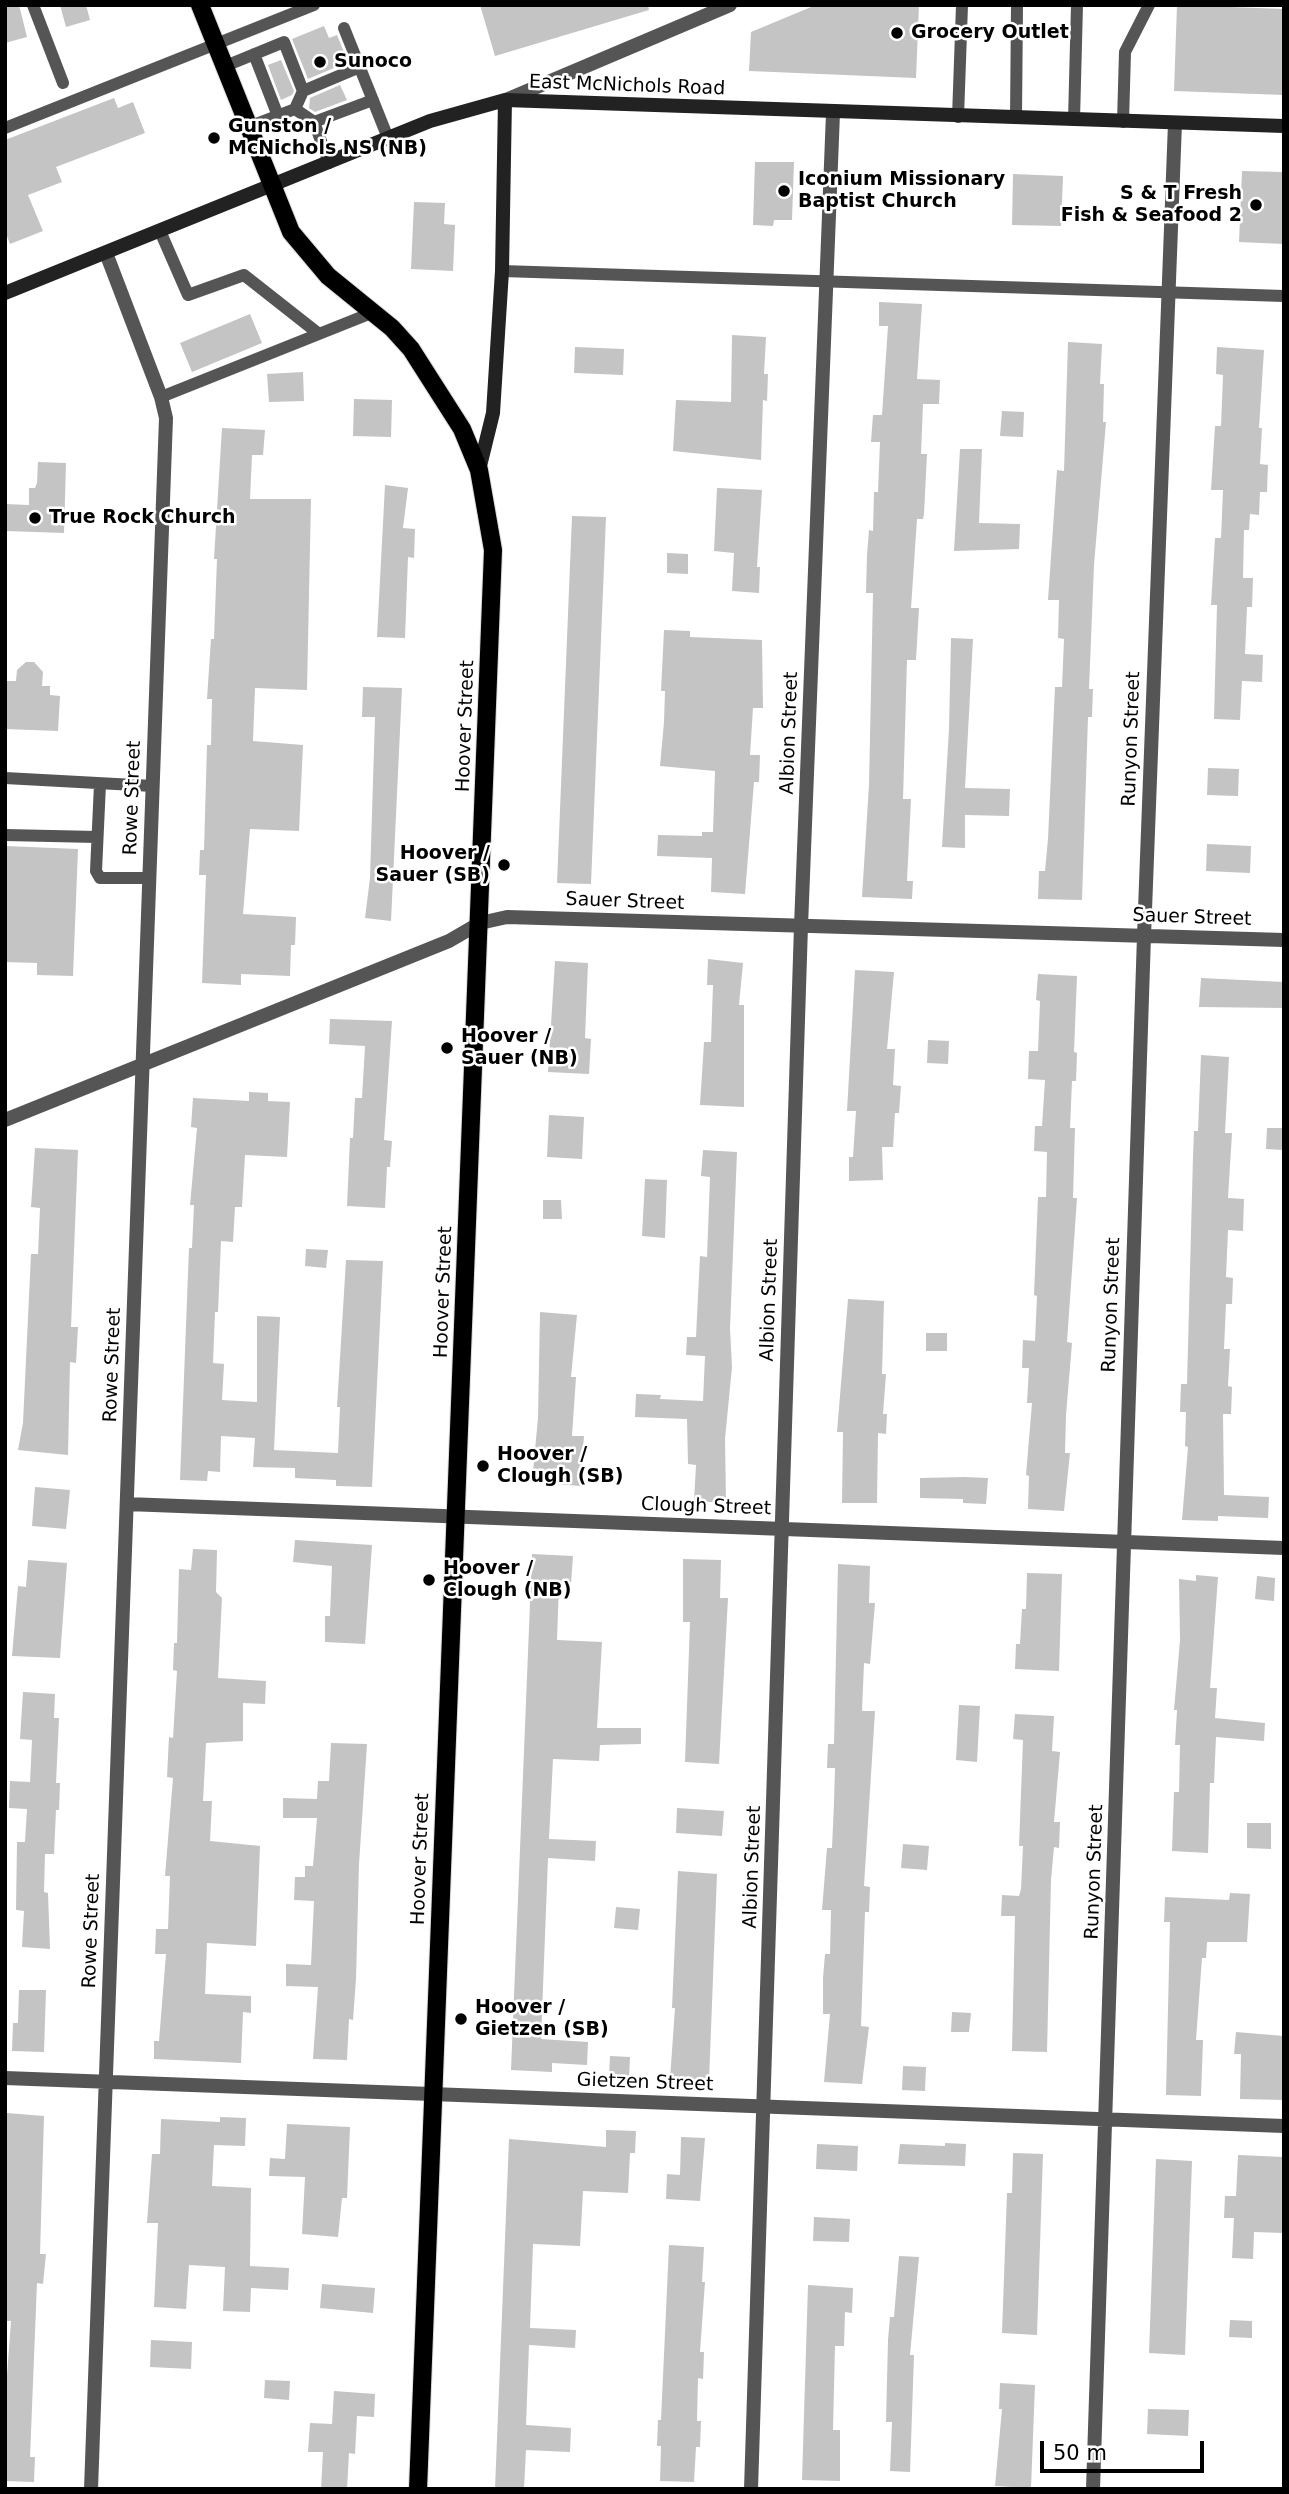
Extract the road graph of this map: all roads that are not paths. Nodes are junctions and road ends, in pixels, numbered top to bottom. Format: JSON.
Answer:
{"nodes":[{"id":1,"x":33,"y":5,"type":"edge"},
{"id":2,"x":200,"y":5,"type":"edge"},
{"id":3,"x":314,"y":5,"type":"edge"},
{"id":4,"x":730,"y":5,"type":"edge"},
{"id":5,"x":962,"y":5,"type":"edge"},
{"id":6,"x":1017,"y":5,"type":"edge"},
{"id":7,"x":1077,"y":5,"type":"edge"},
{"id":8,"x":1149,"y":5,"type":"edge"},
{"id":9,"x":344,"y":28,"type":"dead end"},
{"id":10,"x":215,"y":45,"type":"junction"},
{"id":11,"x":254,"y":54,"type":"junction"},
{"id":12,"x":223,"y":67,"type":"junction"},
{"id":13,"x":360,"y":67,"type":"junction"},
{"id":14,"x":63,"y":83,"type":"dead end"},
{"id":15,"x":303,"y":91,"type":"junction"},
{"id":16,"x":373,"y":100,"type":"junction"},
{"id":17,"x":505,"y":100,"type":"junction"},
{"id":18,"x":295,"y":109,"type":"junction"},
{"id":19,"x":833,"y":113,"type":"junction"},
{"id":20,"x":278,"y":116,"type":"junction"},
{"id":21,"x":958,"y":117,"type":"junction"},
{"id":22,"x":1016,"y":118,"type":"junction"},
{"id":23,"x":1074,"y":120,"type":"junction"},
{"id":24,"x":314,"y":122,"type":"junction"},
{"id":25,"x":1123,"y":122,"type":"junction"},
{"id":26,"x":1175,"y":123,"type":"junction"},
{"id":27,"x":1284,"y":126,"type":"edge"},
{"id":28,"x":248,"y":127,"type":"junction"},
{"id":29,"x":5,"y":128,"type":"edge"},
{"id":30,"x":388,"y":138,"type":"junction"},
{"id":31,"x":329,"y":163,"type":"junction"},
{"id":32,"x":272,"y":186,"type":"junction"},
{"id":33,"x":160,"y":231,"type":"junction"},
{"id":34,"x":106,"y":253,"type":"junction"},
{"id":35,"x":502,"y":271,"type":"junction"},
{"id":36,"x":827,"y":282,"type":"junction"},
{"id":37,"x":1169,"y":292,"type":"junction"},
{"id":38,"x":5,"y":293,"type":"edge"},
{"id":39,"x":1284,"y":296,"type":"edge"},
{"id":40,"x":374,"y":312,"type":"junction"},
{"id":41,"x":319,"y":334,"type":"junction"},
{"id":42,"x":161,"y":397,"type":"junction"},
{"id":43,"x":479,"y":470,"type":"junction"},
{"id":44,"x":5,"y":778,"type":"edge"},
{"id":45,"x":100,"y":784,"type":"junction"},
{"id":46,"x":153,"y":786,"type":"junction"},
{"id":47,"x":5,"y":835,"type":"edge"},
{"id":48,"x":97,"y":837,"type":"junction"},
{"id":49,"x":150,"y":878,"type":"junction"},
{"id":50,"x":480,"y":923,"type":"junction"},
{"id":51,"x":802,"y":926,"type":"junction"},
{"id":52,"x":1144,"y":936,"type":"junction"},
{"id":53,"x":1284,"y":940,"type":"edge"},
{"id":54,"x":144,"y":1064,"type":"junction"},
{"id":55,"x":5,"y":1119,"type":"edge"},
{"id":56,"x":127,"y":1504,"type":"junction"},
{"id":57,"x":456,"y":1517,"type":"junction"},
{"id":58,"x":782,"y":1530,"type":"junction"},
{"id":59,"x":1124,"y":1542,"type":"junction"},
{"id":60,"x":1284,"y":1548,"type":"edge"},
{"id":61,"x":5,"y":2078,"type":"edge"},
{"id":62,"x":106,"y":2082,"type":"junction"},
{"id":63,"x":433,"y":2095,"type":"junction"},
{"id":64,"x":765,"y":2107,"type":"junction"},
{"id":65,"x":1107,"y":2120,"type":"junction"},
{"id":66,"x":1284,"y":2126,"type":"edge"},
{"id":67,"x":91,"y":2489,"type":"edge"},
{"id":68,"x":418,"y":2489,"type":"edge"},
{"id":69,"x":751,"y":2489,"type":"edge"},
{"id":70,"x":1093,"y":2489,"type":"edge"}],
"edges":[{"from":1,"to":14,"type":"lane"},
{"from":2,"to":10,"type":"main road"},
{"from":3,"to":10,"type":"lane"},
{"from":4,"to":17,"type":"street"},
{"from":5,"to":21,"type":"lane"},
{"from":6,"to":22,"type":"lane"},
{"from":7,"to":23,"type":"lane"},
{"from":8,"to":25,"type":"lane"},
{"from":9,"to":13,"type":"lane"},
{"from":10,"to":12,"type":"main road"},
{"from":10,"to":29,"type":"lane"},
{"from":11,"to":12,"type":"lane"},
{"from":11,"to":15,"type":"lane"},
{"from":11,"to":20,"type":"lane"},
{"from":12,"to":28,"type":"main road"},
{"from":13,"to":15,"type":"lane"},
{"from":13,"to":16,"type":"lane"},
{"from":15,"to":18,"type":"lane"},
{"from":16,"to":24,"type":"lane"},
{"from":16,"to":30,"type":"lane"},
{"from":17,"to":19,"type":"street","name":"East McNichols Road"},
{"from":17,"to":30,"type":"street","name":"East McNichols Road"},
{"from":17,"to":35,"type":"street","name":"Hoover Street"},
{"from":18,"to":20,"type":"lane"},
{"from":18,"to":24,"type":"lane"},
{"from":19,"to":21,"type":"street","name":"East McNichols Road"},
{"from":19,"to":36,"type":"street","name":"Albion Street"},
{"from":20,"to":28,"type":"lane"},
{"from":21,"to":22,"type":"street","name":"East McNichols Road"},
{"from":22,"to":23,"type":"street","name":"East McNichols Road"},
{"from":23,"to":25,"type":"street","name":"East McNichols Road"},
{"from":24,"to":31,"type":"lane"},
{"from":25,"to":26,"type":"street","name":"East McNichols Road"},
{"from":26,"to":27,"type":"street","name":"East McNichols Road"},
{"from":26,"to":37,"type":"street","name":"Runyon Street"},
{"from":28,"to":32,"type":"main road"},
{"from":30,"to":31,"type":"street","name":"East McNichols Road"},
{"from":31,"to":32,"type":"street","name":"East McNichols Road"},
{"from":32,"to":33,"type":"street","name":"East McNichols Road"},
{"from":32,"to":40,"type":"main road"},
{"from":33,"to":34,"type":"street","name":"East McNichols Road"},
{"from":33,"to":41,"type":"lane"},
{"from":34,"to":38,"type":"street","name":"East McNichols Road"},
{"from":34,"to":42,"type":"street","name":"Rowe Street"},
{"from":35,"to":36,"type":"lane"},
{"from":35,"to":43,"type":"street","name":"Hoover Street"},
{"from":36,"to":37,"type":"lane"},
{"from":36,"to":51,"type":"street","name":"Albion Street"},
{"from":37,"to":39,"type":"lane"},
{"from":37,"to":52,"type":"street","name":"Runyon Street"},
{"from":40,"to":41,"type":"lane"},
{"from":40,"to":43,"type":"main road"},
{"from":41,"to":42,"type":"lane"},
{"from":42,"to":46,"type":"street","name":"Rowe Street"},
{"from":43,"to":50,"type":"main road","name":"Hoover Street"},
{"from":44,"to":45,"type":"lane"},
{"from":45,"to":46,"type":"lane"},
{"from":45,"to":48,"type":"lane"},
{"from":46,"to":49,"type":"street","name":"Rowe Street"},
{"from":47,"to":48,"type":"lane"},
{"from":48,"to":49,"type":"lane"},
{"from":49,"to":54,"type":"street","name":"Rowe Street"},
{"from":50,"to":51,"type":"street","name":"Sauer Street"},
{"from":50,"to":54,"type":"street","name":"Sauer Street"},
{"from":50,"to":57,"type":"main road","name":"Hoover Street"},
{"from":51,"to":52,"type":"street","name":"Sauer Street"},
{"from":51,"to":58,"type":"street","name":"Albion Street"},
{"from":52,"to":53,"type":"street","name":"Sauer Street"},
{"from":52,"to":59,"type":"street","name":"Runyon Street"},
{"from":54,"to":55,"type":"street","name":"Sauer Street"},
{"from":54,"to":56,"type":"street","name":"Rowe Street"},
{"from":56,"to":57,"type":"street","name":"Clough Street"},
{"from":56,"to":62,"type":"street","name":"Rowe Street"},
{"from":57,"to":58,"type":"street","name":"Clough Street"},
{"from":57,"to":63,"type":"main road","name":"Hoover Street"},
{"from":58,"to":59,"type":"street","name":"Clough Street"},
{"from":58,"to":64,"type":"street","name":"Albion Street"},
{"from":59,"to":60,"type":"street","name":"Clough Street"},
{"from":59,"to":65,"type":"street","name":"Runyon Street"},
{"from":61,"to":62,"type":"street","name":"Gietzen Street"},
{"from":62,"to":63,"type":"street","name":"Gietzen Street"},
{"from":62,"to":67,"type":"street","name":"Rowe Street"},
{"from":63,"to":64,"type":"street","name":"Gietzen Street"},
{"from":63,"to":68,"type":"main road","name":"Hoover Street"},
{"from":64,"to":65,"type":"street","name":"Gietzen Street"},
{"from":64,"to":69,"type":"street","name":"Albion Street"},
{"from":65,"to":66,"type":"street","name":"Gietzen Street"},
{"from":65,"to":70,"type":"street","name":"Runyon Street"}]}
